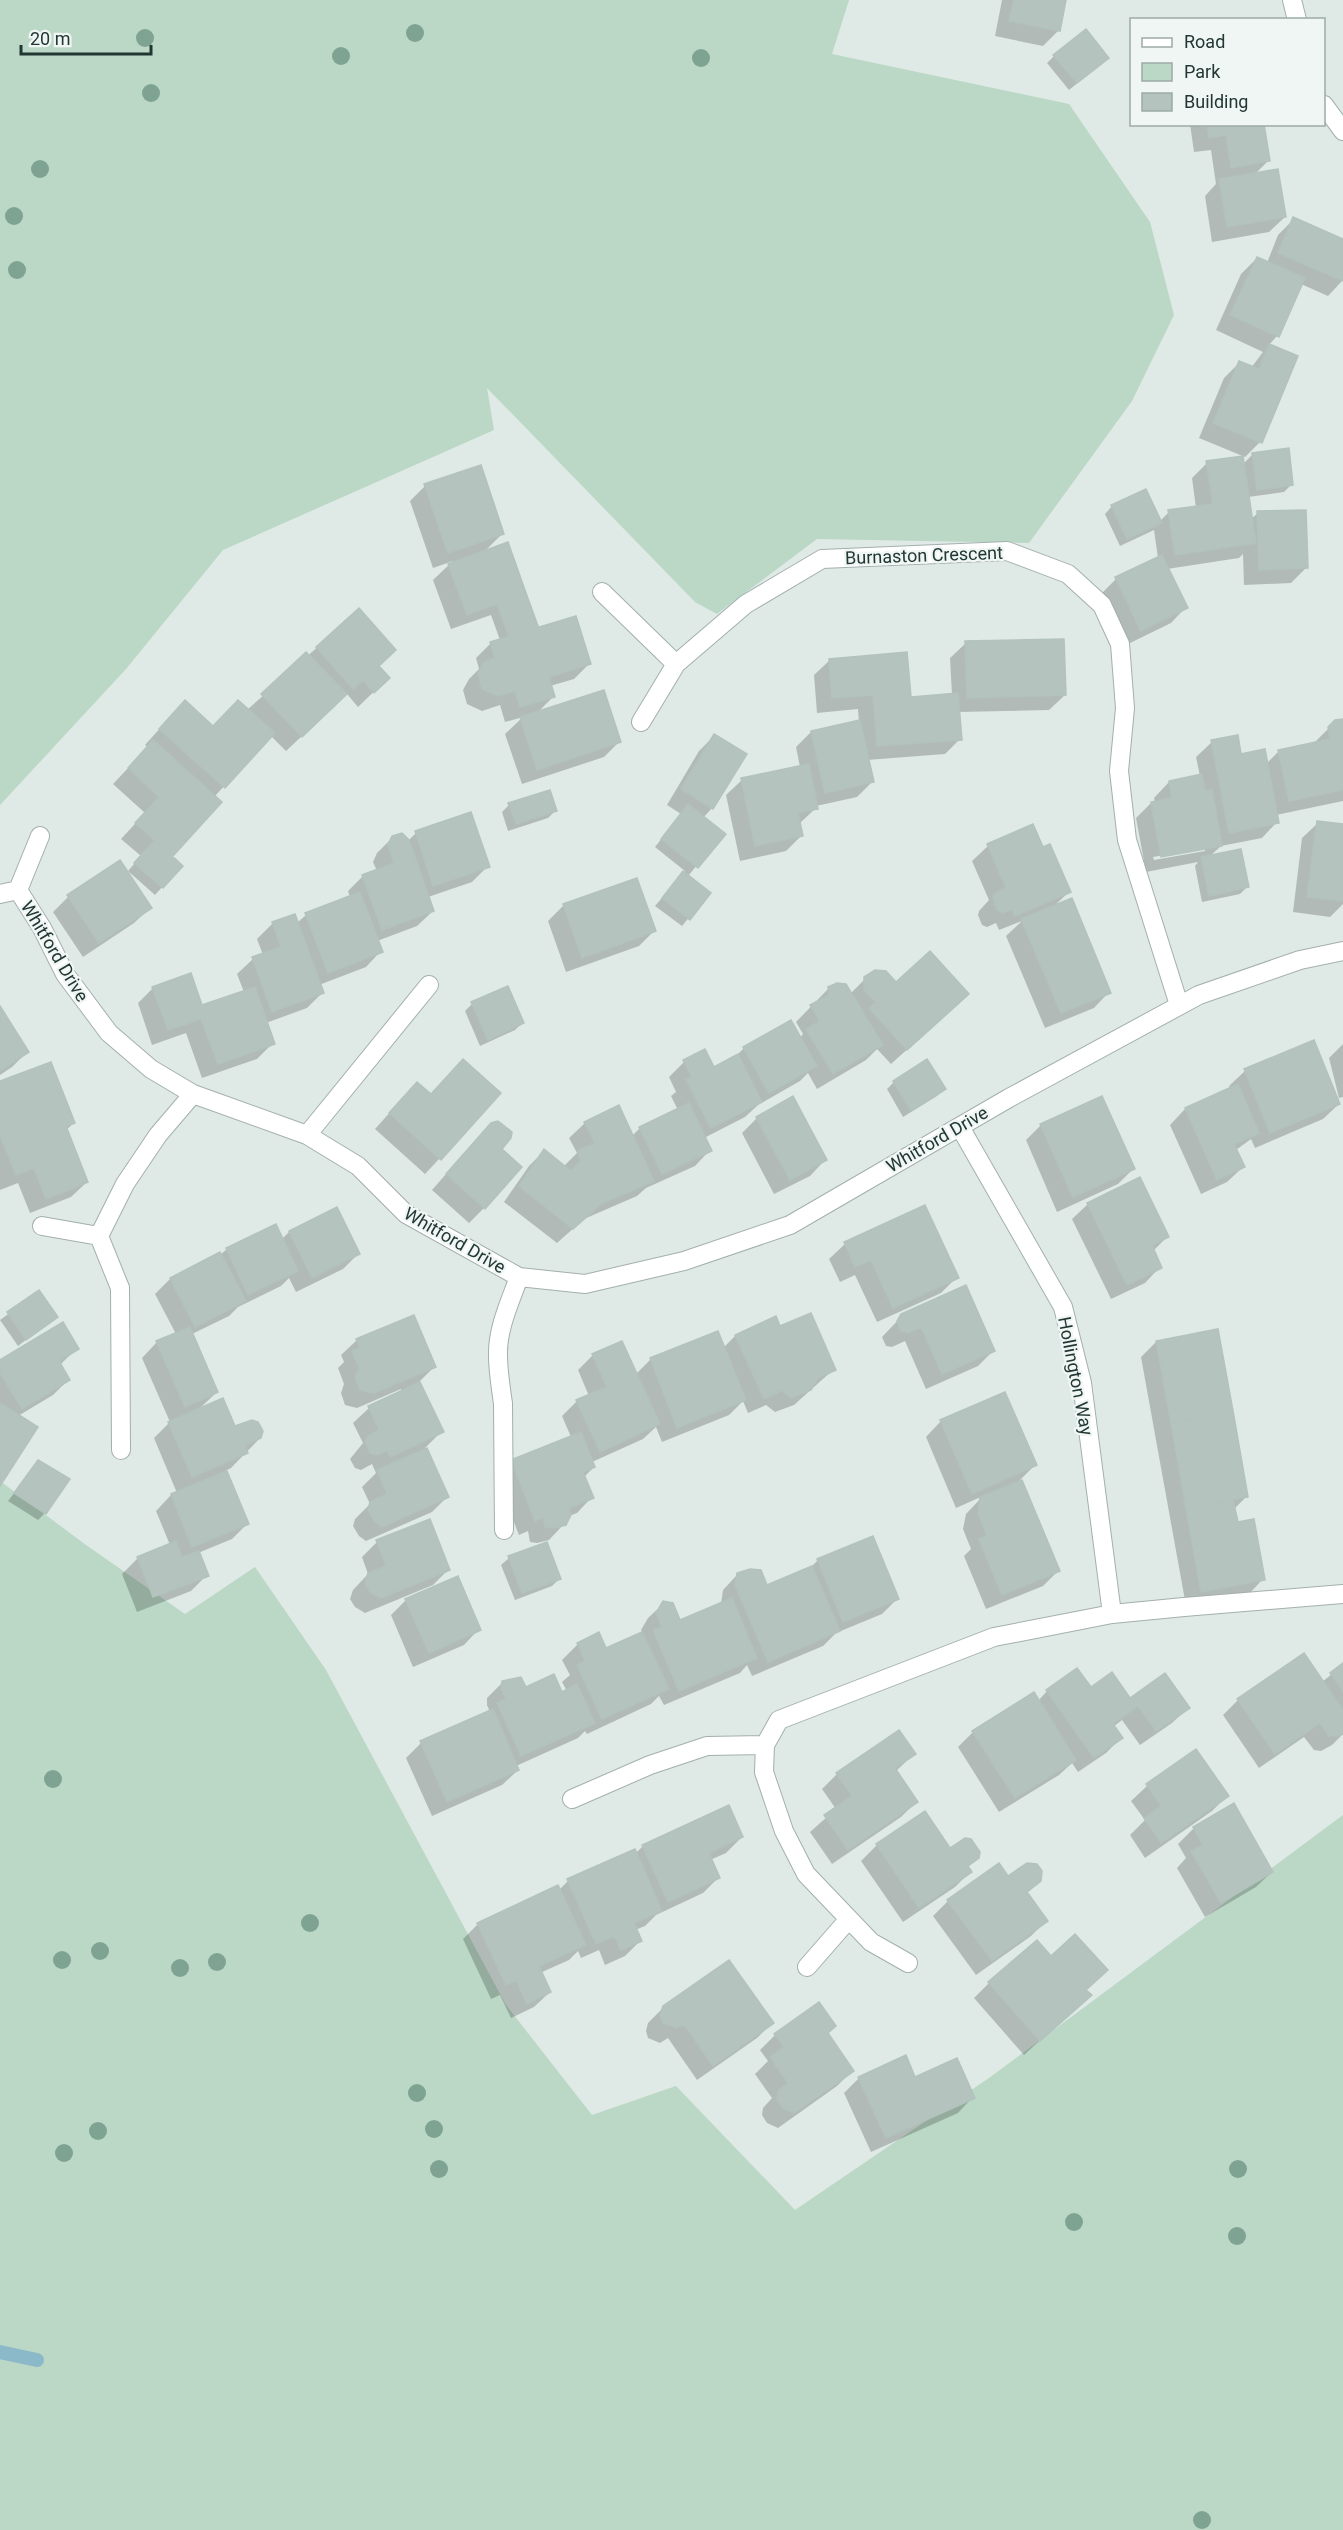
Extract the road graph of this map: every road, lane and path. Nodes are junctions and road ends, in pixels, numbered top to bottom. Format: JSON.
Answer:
{"nodes":[{"id":1,"x":1292,"y":0,"type":"edge"},
{"id":2,"x":1296,"y":18,"type":"edge"},
{"id":3,"x":1325,"y":108,"type":"edge"},
{"id":4,"x":1343,"y":131,"type":"edge"},
{"id":5,"x":602,"y":592,"type":"dead end"},
{"id":6,"x":676,"y":664,"type":"junction"},
{"id":7,"x":641,"y":723,"type":"dead end"},
{"id":8,"x":40,"y":836,"type":"dead end"},
{"id":9,"x":9,"y":892,"type":"edge"},
{"id":10,"x":1343,"y":951,"type":"edge"},
{"id":11,"x":429,"y":985,"type":"dead end"},
{"id":12,"x":1179,"y":1005,"type":"junction"},
{"id":13,"x":193,"y":1094,"type":"junction"},
{"id":14,"x":960,"y":1127,"type":"junction"},
{"id":15,"x":307,"y":1135,"type":"junction"},
{"id":16,"x":42,"y":1226,"type":"dead end"},
{"id":17,"x":99,"y":1236,"type":"junction"},
{"id":18,"x":519,"y":1277,"type":"junction"},
{"id":19,"x":121,"y":1450,"type":"dead end"},
{"id":20,"x":504,"y":1530,"type":"dead end"},
{"id":21,"x":1343,"y":1594,"type":"edge"},
{"id":22,"x":1112,"y":1614,"type":"junction"},
{"id":23,"x":765,"y":1745,"type":"junction"},
{"id":24,"x":572,"y":1799,"type":"dead end"},
{"id":25,"x":848,"y":1920,"type":"junction"},
{"id":26,"x":908,"y":1963,"type":"dead end"},
{"id":27,"x":807,"y":1967,"type":"dead end"}],
"edges":[{"from":1,"to":2,"type":"street"},
{"from":3,"to":4,"type":"street"},
{"from":5,"to":6,"type":"street"},
{"from":6,"to":7,"type":"street","name":"Burnaston Crescent"},
{"from":6,"to":12,"type":"street","name":"Burnaston Crescent"},
{"from":8,"to":9,"type":"street","name":"Whitford Drive"},
{"from":9,"to":13,"type":"street","name":"Whitford Drive"},
{"from":10,"to":12,"type":"street","name":"Whitford Drive"},
{"from":11,"to":15,"type":"street"},
{"from":12,"to":14,"type":"street","name":"Whitford Drive"},
{"from":13,"to":15,"type":"street","name":"Whitford Drive"},
{"from":13,"to":17,"type":"street"},
{"from":14,"to":18,"type":"street","name":"Whitford Drive"},
{"from":14,"to":22,"type":"street","name":"Hollington Way"},
{"from":15,"to":18,"type":"street","name":"Whitford Drive"},
{"from":16,"to":17,"type":"street"},
{"from":17,"to":19,"type":"street"},
{"from":18,"to":20,"type":"street","name":"Whitford Drive"},
{"from":21,"to":22,"type":"street"},
{"from":22,"to":23,"type":"street"},
{"from":23,"to":24,"type":"street"},
{"from":23,"to":25,"type":"street"},
{"from":25,"to":26,"type":"street"},
{"from":25,"to":27,"type":"street"}]}
